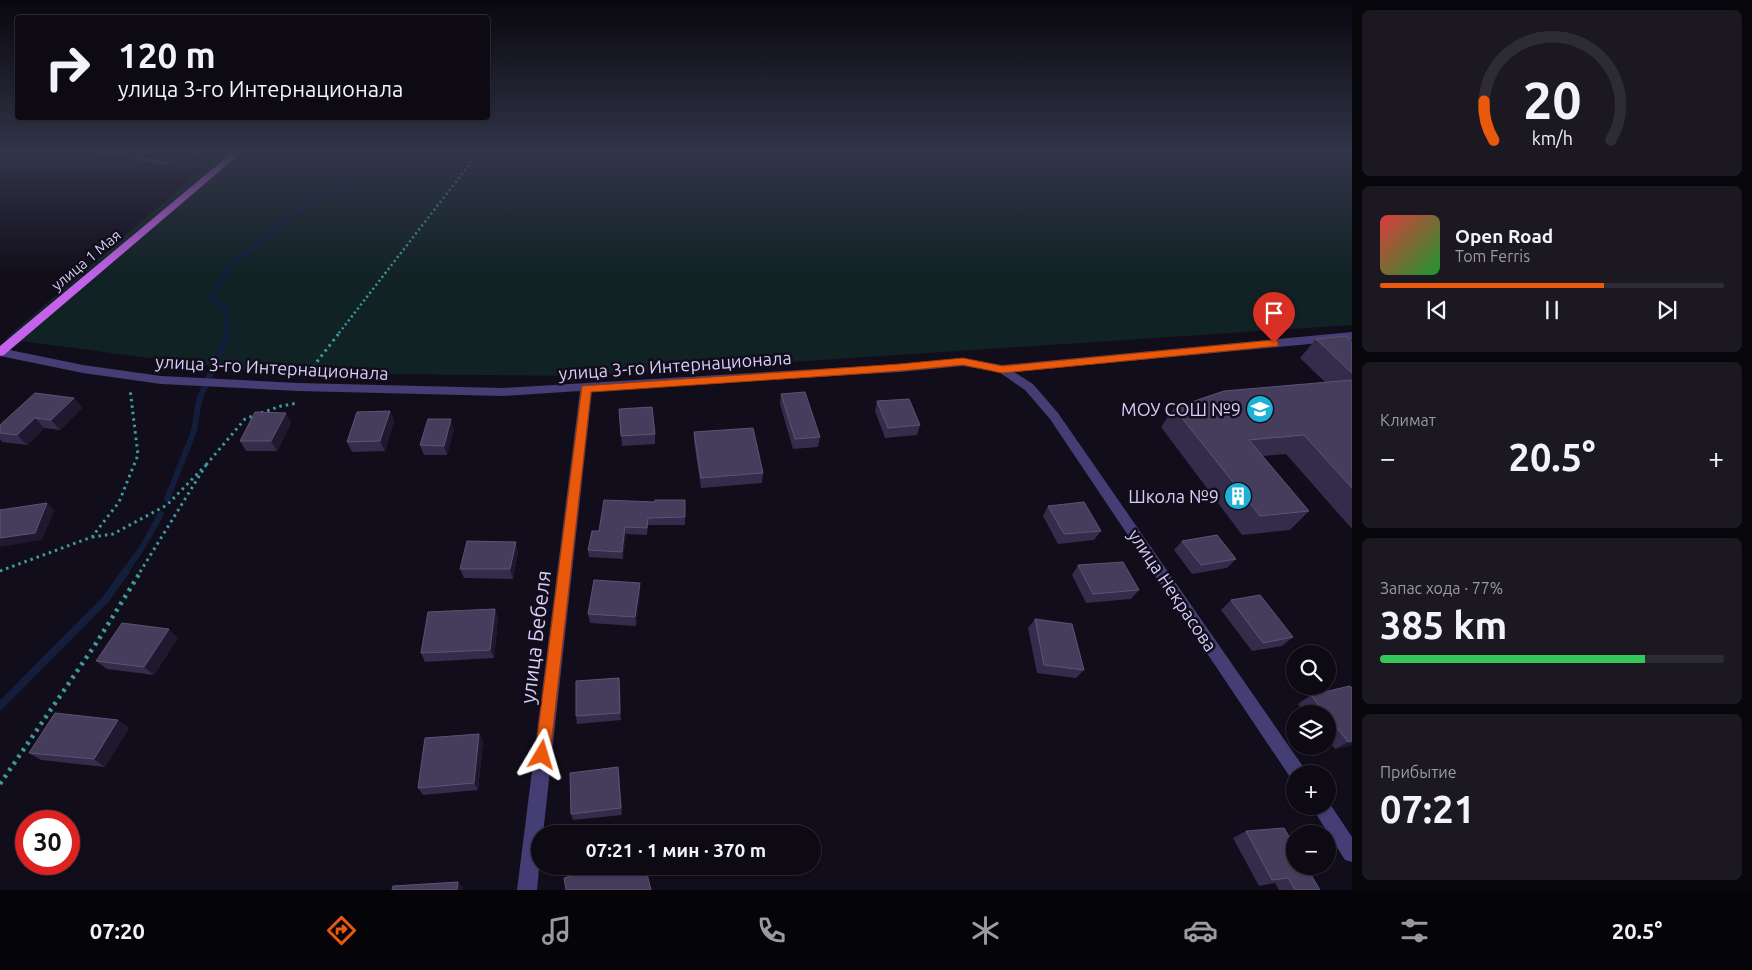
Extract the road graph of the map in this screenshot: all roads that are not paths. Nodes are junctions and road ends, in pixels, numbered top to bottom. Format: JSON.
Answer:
{"nodes":[{"id":1,"x":189,"y":194,"type":"edge"},
{"id":2,"x":1352,"y":336,"type":"edge"},
{"id":3,"x":0,"y":352,"type":"edge"},
{"id":4,"x":1002,"y":369,"type":"junction"},
{"id":5,"x":586,"y":388,"type":"junction"},
{"id":6,"x":1292,"y":765,"type":"edge"},
{"id":7,"x":1326,"y":815,"type":"edge"},
{"id":8,"x":1352,"y":853,"type":"edge"},
{"id":9,"x":527,"y":890,"type":"edge"}],
"edges":[{"from":1,"to":3,"type":"main road","name":"улица 1 Мая"},
{"from":2,"to":4,"type":"street","name":"улица 3-го Интернационала"},
{"from":3,"to":5,"type":"street","name":"улица 3-го Интернационала"},
{"from":4,"to":5,"type":"street","name":"улица 3-го Интернационала"},
{"from":4,"to":6,"type":"street","name":"улица Некрасова"},
{"from":5,"to":9,"type":"street","name":"улица Бебеля"},
{"from":7,"to":8,"type":"street"}]}
